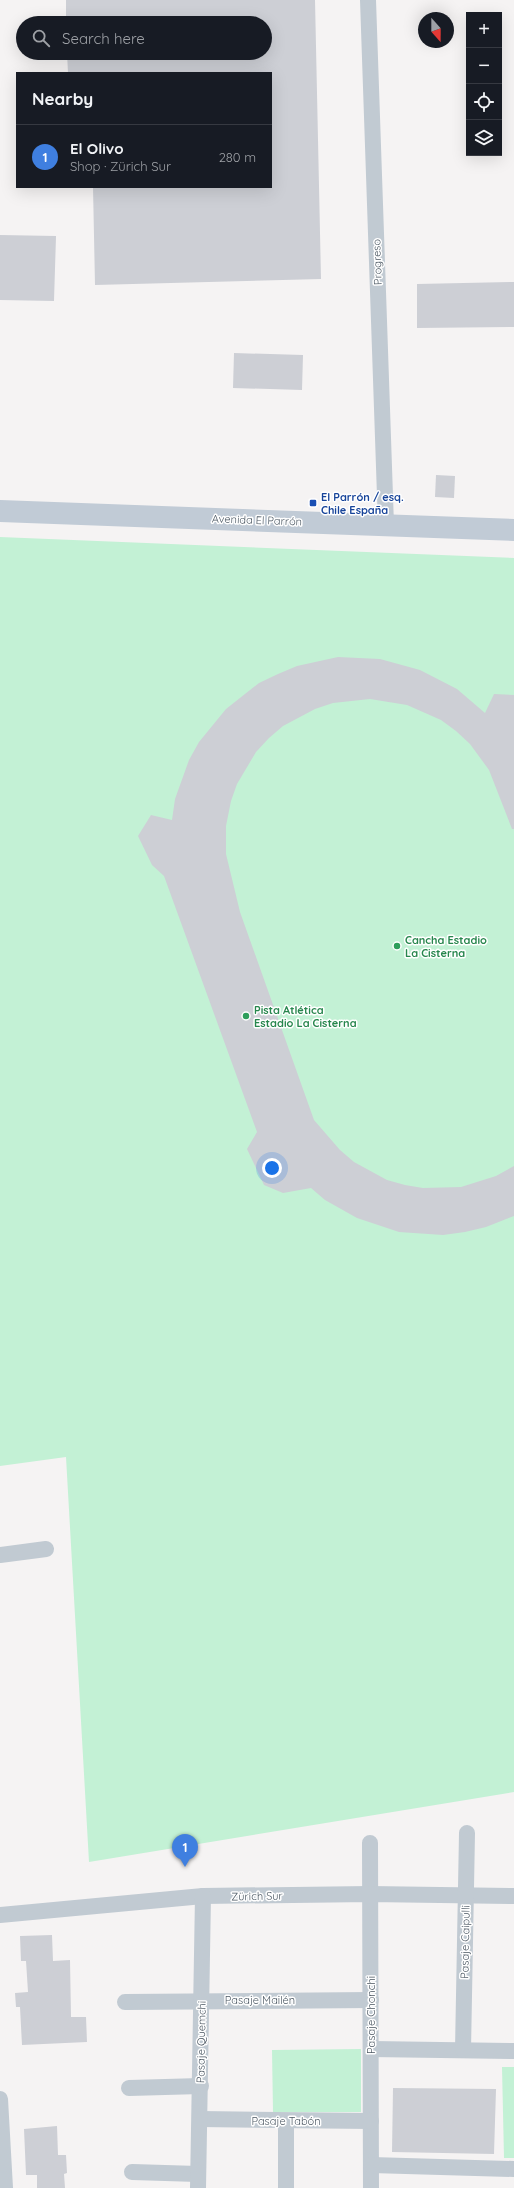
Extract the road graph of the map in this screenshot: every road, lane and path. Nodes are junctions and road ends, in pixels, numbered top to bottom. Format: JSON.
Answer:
{"nodes":[{"id":1,"x":368,"y":0,"type":"edge"},
{"id":2,"x":0,"y":511,"type":"edge"},
{"id":3,"x":386,"y":525,"type":"junction"},
{"id":4,"x":514,"y":530,"type":"edge"},
{"id":5,"x":46,"y":1549,"type":"dead end"},
{"id":6,"x":0,"y":1555,"type":"edge"},
{"id":7,"x":467,"y":1833,"type":"dead end"},
{"id":8,"x":370,"y":1843,"type":"dead end"},
{"id":9,"x":370,"y":1894,"type":"junction"},
{"id":10,"x":203,"y":1896,"type":"junction"},
{"id":11,"x":466,"y":1896,"type":"junction"},
{"id":12,"x":514,"y":1896,"type":"edge"},
{"id":13,"x":0,"y":1915,"type":"edge"},
{"id":14,"x":201,"y":2000,"type":"junction"},
{"id":15,"x":371,"y":2000,"type":"junction"},
{"id":16,"x":125,"y":2002,"type":"dead end"},
{"id":17,"x":371,"y":2049,"type":"junction"},
{"id":18,"x":463,"y":2050,"type":"junction"},
{"id":19,"x":514,"y":2051,"type":"edge"},
{"id":20,"x":201,"y":2086,"type":"junction"},
{"id":21,"x":129,"y":2088,"type":"dead end"},
{"id":22,"x":0,"y":2099,"type":"edge"},
{"id":23,"x":200,"y":2119,"type":"junction"},
{"id":24,"x":286,"y":2121,"type":"junction"},
{"id":25,"x":371,"y":2121,"type":"junction"},
{"id":26,"x":371,"y":2165,"type":"junction"},
{"id":27,"x":514,"y":2169,"type":"edge"},
{"id":28,"x":132,"y":2172,"type":"dead end"},
{"id":29,"x":198,"y":2181,"type":"edge"},
{"id":30,"x":5,"y":2188,"type":"edge"},
{"id":31,"x":286,"y":2188,"type":"edge"},
{"id":32,"x":371,"y":2188,"type":"edge"}],
"edges":[{"from":1,"to":3,"type":"street","name":"Progreso"},
{"from":2,"to":3,"type":"main road","name":"Avenida El Parrón"},
{"from":3,"to":4,"type":"main road","name":"Avenida El Parrón"},
{"from":5,"to":6,"type":"street"},
{"from":7,"to":11,"type":"street","name":"Pasaje Caipulli"},
{"from":8,"to":9,"type":"street","name":"Pasaje Chonchi"},
{"from":9,"to":10,"type":"street","name":"Zürich Sur"},
{"from":9,"to":11,"type":"street","name":"Zürich Sur"},
{"from":9,"to":15,"type":"street","name":"Pasaje Chonchi"},
{"from":10,"to":13,"type":"street","name":"Zürich Sur"},
{"from":10,"to":14,"type":"street","name":"Pasaje Quemchi"},
{"from":11,"to":12,"type":"street","name":"Zürich Sur"},
{"from":11,"to":18,"type":"street","name":"Pasaje Caipulli"},
{"from":14,"to":15,"type":"street","name":"Pasaje Mailén"},
{"from":14,"to":16,"type":"street","name":"Pasaje Mailén"},
{"from":14,"to":20,"type":"street","name":"Pasaje Quemchi"},
{"from":15,"to":17,"type":"street","name":"Pasaje Chonchi"},
{"from":17,"to":18,"type":"street"},
{"from":17,"to":25,"type":"street","name":"Pasaje Chonchi"},
{"from":18,"to":19,"type":"street"},
{"from":20,"to":21,"type":"street"},
{"from":20,"to":23,"type":"street","name":"Pasaje Quemchi"},
{"from":22,"to":30,"type":"street"},
{"from":23,"to":24,"type":"street","name":"Pasaje Tabón"},
{"from":23,"to":29,"type":"street","name":"Pasaje Quemchi"},
{"from":24,"to":25,"type":"street","name":"Pasaje Tabón"},
{"from":24,"to":31,"type":"street"},
{"from":25,"to":26,"type":"street","name":"Pasaje Chonchi"},
{"from":26,"to":27,"type":"street"},
{"from":26,"to":32,"type":"street","name":"Pasaje Chonchi"},
{"from":28,"to":29,"type":"street"}]}
